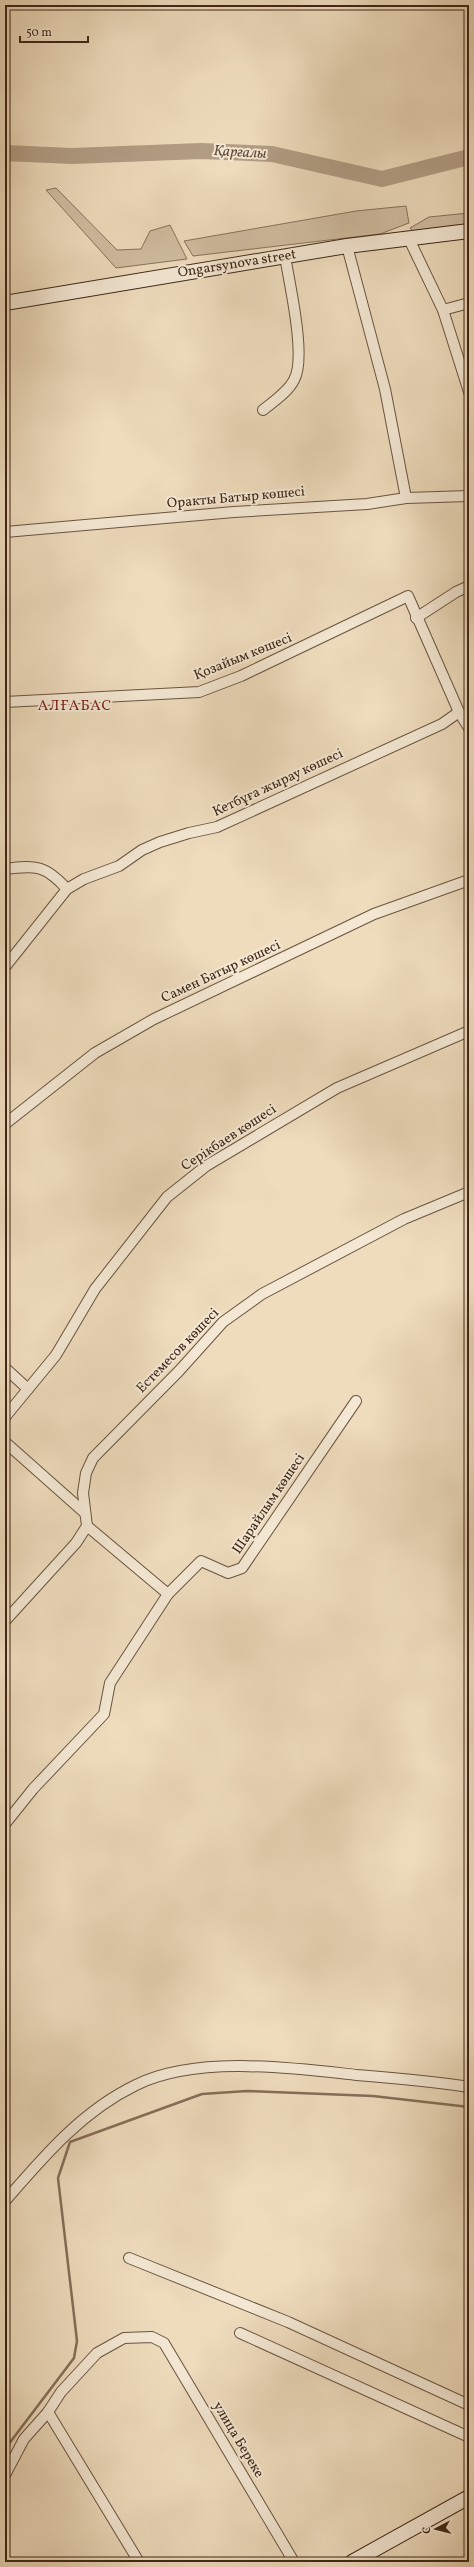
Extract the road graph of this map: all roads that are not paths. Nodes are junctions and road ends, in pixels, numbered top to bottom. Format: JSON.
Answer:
{"nodes":[{"id":1,"x":469,"y":231,"type":"edge"},
{"id":2,"x":408,"y":237,"type":"junction"},
{"id":3,"x":347,"y":246,"type":"junction"},
{"id":4,"x":285,"y":256,"type":"junction"},
{"id":5,"x":5,"y":303,"type":"edge"},
{"id":6,"x":469,"y":303,"type":"edge"},
{"id":7,"x":443,"y":310,"type":"junction"},
{"id":8,"x":469,"y":392,"type":"edge"},
{"id":9,"x":263,"y":410,"type":"dead end"},
{"id":10,"x":469,"y":496,"type":"edge"},
{"id":11,"x":406,"y":498,"type":"junction"},
{"id":12,"x":5,"y":532,"type":"edge"},
{"id":13,"x":469,"y":586,"type":"edge"},
{"id":14,"x":416,"y":618,"type":"junction"},
{"id":15,"x":5,"y":702,"type":"edge"},
{"id":16,"x":459,"y":712,"type":"junction"},
{"id":17,"x":469,"y":716,"type":"edge"},
{"id":18,"x":469,"y":728,"type":"edge"},
{"id":19,"x":5,"y":870,"type":"edge"},
{"id":20,"x":469,"y":880,"type":"edge"},
{"id":21,"x":67,"y":889,"type":"junction"},
{"id":22,"x":5,"y":966,"type":"edge"},
{"id":23,"x":469,"y":1031,"type":"edge"},
{"id":24,"x":5,"y":1124,"type":"edge"},
{"id":25,"x":469,"y":1192,"type":"edge"},
{"id":26,"x":5,"y":1368,"type":"edge"},
{"id":27,"x":28,"y":1388,"type":"junction"},
{"id":28,"x":356,"y":1402,"type":"dead end"},
{"id":29,"x":5,"y":1417,"type":"edge"},
{"id":30,"x":5,"y":1442,"type":"edge"},
{"id":31,"x":85,"y":1513,"type":"junction"},
{"id":32,"x":87,"y":1526,"type":"junction"},
{"id":33,"x":168,"y":1594,"type":"junction"},
{"id":34,"x":5,"y":1621,"type":"edge"},
{"id":35,"x":5,"y":1824,"type":"edge"},
{"id":36,"x":469,"y":2086,"type":"edge"},
{"id":37,"x":5,"y":2200,"type":"edge"},
{"id":38,"x":129,"y":2258,"type":"dead end"},
{"id":39,"x":240,"y":2333,"type":"dead end"},
{"id":40,"x":469,"y":2405,"type":"edge"},
{"id":41,"x":48,"y":2412,"type":"junction"},
{"id":42,"x":469,"y":2437,"type":"edge"},
{"id":43,"x":5,"y":2475,"type":"edge"},
{"id":44,"x":469,"y":2497,"type":"edge"},
{"id":45,"x":139,"y":2562,"type":"edge"},
{"id":46,"x":294,"y":2562,"type":"edge"},
{"id":47,"x":352,"y":2562,"type":"edge"}],
"edges":[{"from":1,"to":2,"type":"main road","name":"Ongarsynova street"},
{"from":2,"to":3,"type":"main road","name":"Ongarsynova street"},
{"from":2,"to":7,"type":"street"},
{"from":3,"to":4,"type":"main road","name":"Ongarsynova street"},
{"from":3,"to":11,"type":"street"},
{"from":4,"to":5,"type":"main road","name":"Ongarsynova street"},
{"from":4,"to":9,"type":"street"},
{"from":6,"to":7,"type":"street"},
{"from":7,"to":8,"type":"street"},
{"from":10,"to":11,"type":"street","name":"Оракты Батыр көшесі"},
{"from":11,"to":12,"type":"street","name":"Оракты Батыр көшесі"},
{"from":13,"to":14,"type":"street"},
{"from":14,"to":15,"type":"street","name":"Қозайым көшесі"},
{"from":14,"to":16,"type":"street"},
{"from":16,"to":17,"type":"street"},
{"from":16,"to":18,"type":"street"},
{"from":16,"to":21,"type":"street","name":"Кетбұға жырау көшесі"},
{"from":19,"to":21,"type":"street"},
{"from":20,"to":24,"type":"street","name":"Самен Батыр көшесі"},
{"from":21,"to":22,"type":"street","name":"Кетбұға жырау көшесі"},
{"from":23,"to":27,"type":"street","name":"Серікбаев көшесі"},
{"from":25,"to":31,"type":"street","name":"Естемесов көшесі"},
{"from":26,"to":27,"type":"street"},
{"from":27,"to":29,"type":"street","name":"Серікбаев көшесі"},
{"from":28,"to":33,"type":"street","name":"Шарайлым көшесі"},
{"from":30,"to":31,"type":"street"},
{"from":31,"to":32,"type":"street","name":"Естемесов көшесі"},
{"from":32,"to":33,"type":"street"},
{"from":32,"to":34,"type":"street"},
{"from":33,"to":35,"type":"street","name":"Шарайлым көшесі"},
{"from":36,"to":37,"type":"street"},
{"from":38,"to":40,"type":"street"},
{"from":39,"to":42,"type":"street"},
{"from":41,"to":43,"type":"street"},
{"from":41,"to":45,"type":"street"},
{"from":41,"to":46,"type":"street","name":"улица Береке"},
{"from":44,"to":47,"type":"main road"}]}
